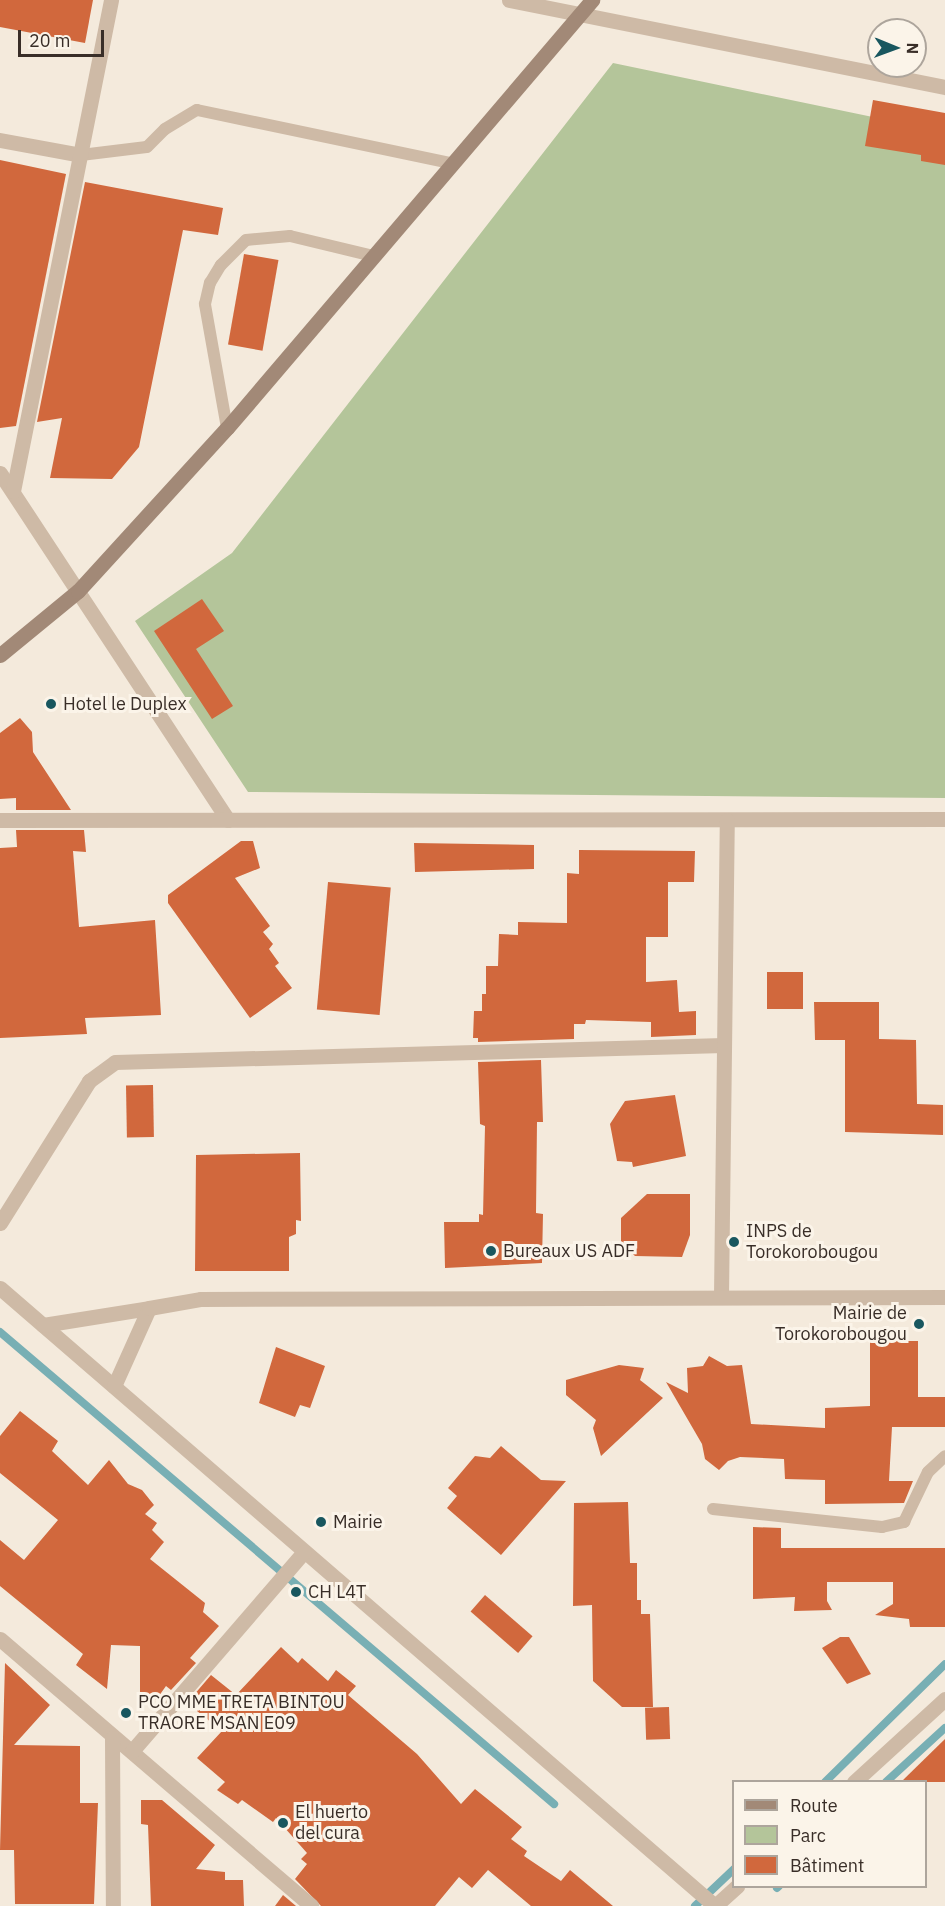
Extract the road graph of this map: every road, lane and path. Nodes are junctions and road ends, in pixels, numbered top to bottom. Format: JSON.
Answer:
{"nodes":[{"id":1,"x":111,"y":0,"type":"edge"},
{"id":2,"x":509,"y":0,"type":"edge"},
{"id":3,"x":592,"y":0,"type":"edge"},
{"id":4,"x":581,"y":14,"type":"junction"},
{"id":5,"x":945,"y":87,"type":"edge"},
{"id":6,"x":0,"y":140,"type":"edge"},
{"id":7,"x":81,"y":156,"type":"junction"},
{"id":8,"x":450,"y":163,"type":"junction"},
{"id":9,"x":373,"y":256,"type":"junction"},
{"id":10,"x":227,"y":428,"type":"junction"},
{"id":11,"x":0,"y":473,"type":"edge"},
{"id":12,"x":13,"y":491,"type":"junction"},
{"id":13,"x":78,"y":591,"type":"junction"},
{"id":14,"x":0,"y":655,"type":"edge"},
{"id":15,"x":945,"y":819,"type":"edge"},
{"id":16,"x":0,"y":820,"type":"edge"},
{"id":17,"x":228,"y":820,"type":"junction"},
{"id":18,"x":727,"y":820,"type":"junction"},
{"id":19,"x":724,"y":1045,"type":"junction"},
{"id":20,"x":0,"y":1223,"type":"edge"},
{"id":21,"x":0,"y":1288,"type":"edge"},
{"id":22,"x":721,"y":1296,"type":"junction"},
{"id":23,"x":945,"y":1297,"type":"edge"},
{"id":24,"x":149,"y":1308,"type":"junction"},
{"id":25,"x":43,"y":1326,"type":"junction"},
{"id":26,"x":114,"y":1386,"type":"junction"},
{"id":27,"x":945,"y":1456,"type":"edge"},
{"id":28,"x":713,"y":1509,"type":"dead end"},
{"id":29,"x":304,"y":1552,"type":"junction"},
{"id":30,"x":0,"y":1639,"type":"edge"},
{"id":31,"x":945,"y":1699,"type":"edge"},
{"id":32,"x":112,"y":1738,"type":"junction"},
{"id":33,"x":132,"y":1751,"type":"junction"},
{"id":34,"x":856,"y":1780,"type":"edge"},
{"id":35,"x":736,"y":1888,"type":"edge"},
{"id":36,"x":113,"y":1906,"type":"edge"},
{"id":37,"x":310,"y":1906,"type":"edge"},
{"id":38,"x":715,"y":1906,"type":"edge"}],
"edges":[{"from":1,"to":7,"type":"street"},
{"from":2,"to":4,"type":"street"},
{"from":3,"to":4,"type":"main road"},
{"from":4,"to":5,"type":"street"},
{"from":4,"to":8,"type":"main road"},
{"from":6,"to":7,"type":"street"},
{"from":7,"to":8,"type":"lane"},
{"from":7,"to":12,"type":"street"},
{"from":8,"to":9,"type":"main road"},
{"from":9,"to":10,"type":"main road"},
{"from":9,"to":10,"type":"lane"},
{"from":10,"to":13,"type":"main road"},
{"from":11,"to":12,"type":"street"},
{"from":12,"to":13,"type":"street"},
{"from":13,"to":14,"type":"main road"},
{"from":13,"to":17,"type":"street"},
{"from":15,"to":18,"type":"street"},
{"from":16,"to":17,"type":"street"},
{"from":17,"to":18,"type":"street"},
{"from":18,"to":19,"type":"street"},
{"from":19,"to":20,"type":"street"},
{"from":19,"to":22,"type":"street"},
{"from":21,"to":25,"type":"street"},
{"from":22,"to":23,"type":"street"},
{"from":22,"to":24,"type":"street"},
{"from":24,"to":25,"type":"street"},
{"from":24,"to":26,"type":"street"},
{"from":25,"to":26,"type":"street"},
{"from":26,"to":29,"type":"street"},
{"from":27,"to":28,"type":"lane"},
{"from":29,"to":33,"type":"street"},
{"from":29,"to":38,"type":"street"},
{"from":30,"to":32,"type":"street"},
{"from":31,"to":34,"type":"street"},
{"from":32,"to":33,"type":"street"},
{"from":32,"to":36,"type":"street"},
{"from":33,"to":37,"type":"street"},
{"from":35,"to":38,"type":"street"}]}
